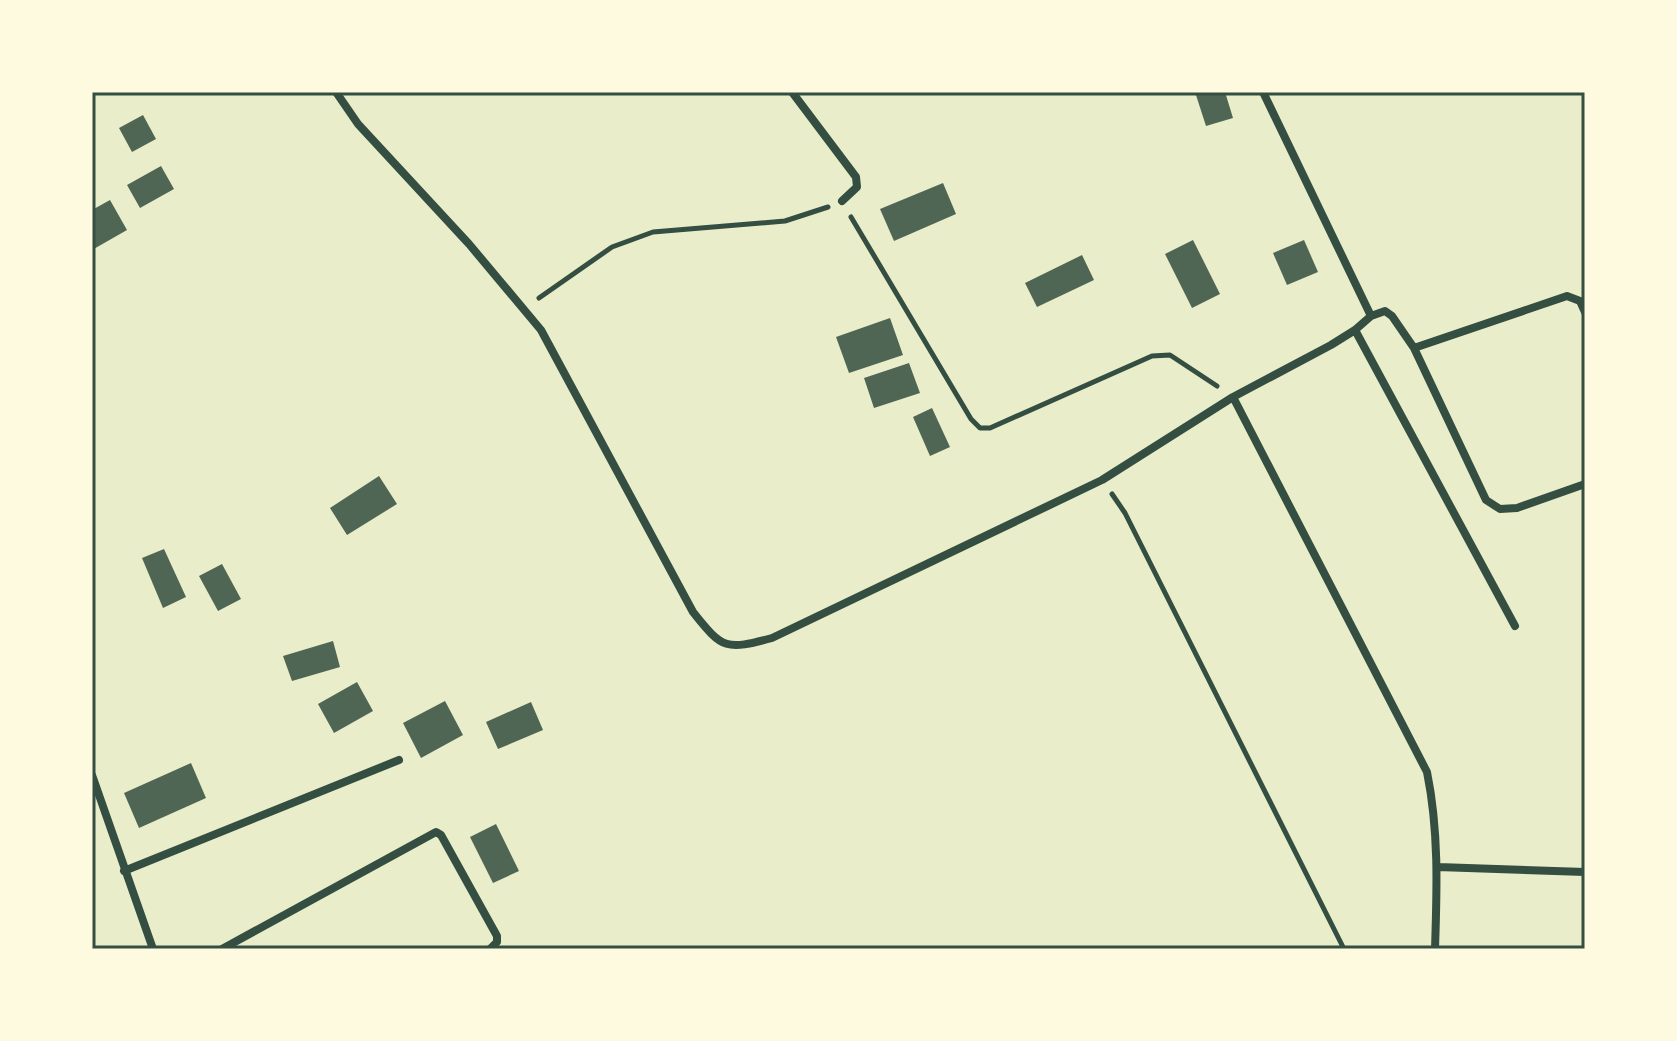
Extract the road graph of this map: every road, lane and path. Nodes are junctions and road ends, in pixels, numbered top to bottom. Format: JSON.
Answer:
{"nodes":[{"id":1,"x":336,"y":92,"type":"edge"},
{"id":2,"x":792,"y":92,"type":"edge"},
{"id":3,"x":1263,"y":92,"type":"edge"},
{"id":4,"x":842,"y":201,"type":"junction"},
{"id":5,"x":525,"y":308,"type":"junction"},
{"id":6,"x":1585,"y":312,"type":"edge"},
{"id":7,"x":1371,"y":316,"type":"junction"},
{"id":8,"x":1355,"y":330,"type":"junction"},
{"id":9,"x":1414,"y":348,"type":"junction"},
{"id":10,"x":1233,"y":397,"type":"junction"},
{"id":11,"x":1102,"y":480,"type":"junction"},
{"id":12,"x":1585,"y":484,"type":"edge"},
{"id":13,"x":1515,"y":626,"type":"dead end"},
{"id":14,"x":399,"y":760,"type":"dead end"},
{"id":15,"x":92,"y":775,"type":"edge"},
{"id":16,"x":1438,"y":867,"type":"junction"},
{"id":17,"x":124,"y":871,"type":"junction"},
{"id":18,"x":1585,"y":872,"type":"edge"},
{"id":19,"x":153,"y":949,"type":"edge"},
{"id":20,"x":222,"y":949,"type":"edge"},
{"id":21,"x":490,"y":949,"type":"edge"},
{"id":22,"x":1344,"y":949,"type":"edge"},
{"id":23,"x":1435,"y":949,"type":"edge"}],
"edges":[{"from":1,"to":5,"type":"street"},
{"from":2,"to":4,"type":"street"},
{"from":3,"to":7,"type":"street"},
{"from":4,"to":5,"type":"path"},
{"from":4,"to":10,"type":"path"},
{"from":5,"to":11,"type":"street"},
{"from":6,"to":9,"type":"street"},
{"from":7,"to":8,"type":"street"},
{"from":7,"to":9,"type":"street"},
{"from":8,"to":10,"type":"street"},
{"from":8,"to":13,"type":"street"},
{"from":9,"to":12,"type":"street"},
{"from":10,"to":11,"type":"street"},
{"from":10,"to":16,"type":"street"},
{"from":11,"to":22,"type":"path"},
{"from":14,"to":17,"type":"street"},
{"from":15,"to":17,"type":"street"},
{"from":16,"to":18,"type":"street"},
{"from":16,"to":23,"type":"street"},
{"from":17,"to":19,"type":"street"},
{"from":20,"to":21,"type":"street"}]}
